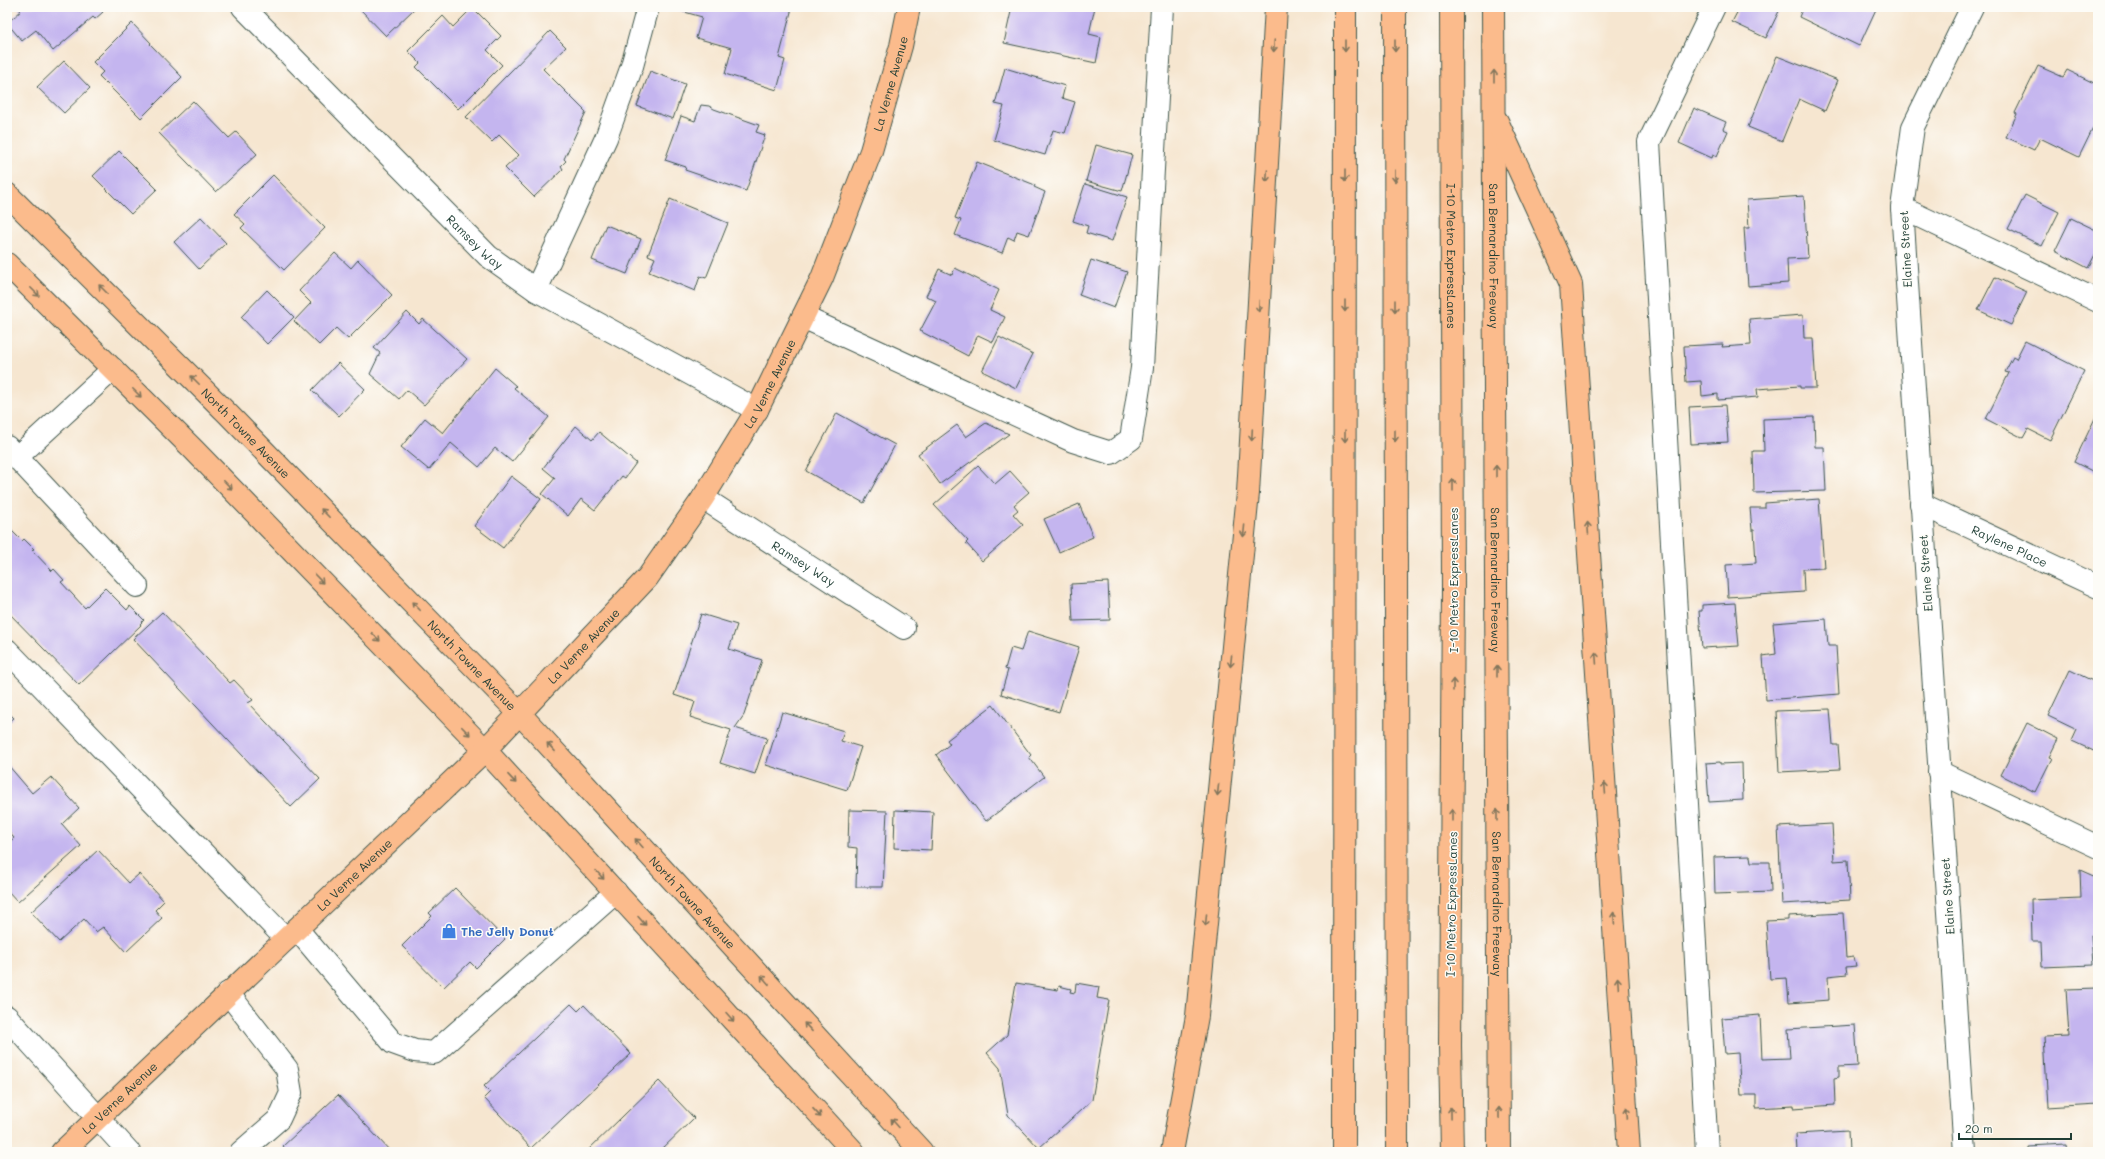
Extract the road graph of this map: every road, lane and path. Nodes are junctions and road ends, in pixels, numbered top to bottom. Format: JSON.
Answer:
{"nodes":[{"id":1,"x":243,"y":7,"type":"edge"},
{"id":2,"x":648,"y":7,"type":"edge"},
{"id":3,"x":909,"y":7,"type":"edge"},
{"id":4,"x":1162,"y":7,"type":"edge"},
{"id":5,"x":1276,"y":7,"type":"edge"},
{"id":6,"x":1345,"y":7,"type":"edge"},
{"id":7,"x":1395,"y":7,"type":"edge"},
{"id":8,"x":1451,"y":7,"type":"edge"},
{"id":9,"x":1493,"y":7,"type":"edge"},
{"id":10,"x":1714,"y":7,"type":"edge"},
{"id":11,"x":1972,"y":7,"type":"edge"},
{"id":12,"x":1494,"y":115,"type":"junction"},
{"id":13,"x":7,"y":194,"type":"edge"},
{"id":14,"x":1902,"y":208,"type":"junction"},
{"id":15,"x":7,"y":264,"type":"edge"},
{"id":16,"x":536,"y":290,"type":"junction"},
{"id":17,"x":2098,"y":301,"type":"edge"},
{"id":18,"x":803,"y":317,"type":"junction"},
{"id":19,"x":113,"y":370,"type":"junction"},
{"id":20,"x":757,"y":410,"type":"junction"},
{"id":21,"x":12,"y":452,"type":"edge"},
{"id":22,"x":702,"y":498,"type":"junction"},
{"id":23,"x":1920,"y":504,"type":"junction"},
{"id":24,"x":137,"y":586,"type":"dead end"},
{"id":25,"x":2098,"y":588,"type":"edge"},
{"id":26,"x":904,"y":628,"type":"dead end"},
{"id":27,"x":7,"y":650,"type":"edge"},
{"id":28,"x":521,"y":715,"type":"junction"},
{"id":29,"x":486,"y":750,"type":"junction"},
{"id":30,"x":1939,"y":772,"type":"junction"},
{"id":31,"x":2098,"y":847,"type":"edge"},
{"id":32,"x":616,"y":892,"type":"junction"},
{"id":33,"x":292,"y":934,"type":"junction"},
{"id":34,"x":228,"y":993,"type":"junction"},
{"id":35,"x":7,"y":1016,"type":"edge"},
{"id":36,"x":98,"y":1119,"type":"junction"},
{"id":37,"x":62,"y":1152,"type":"edge"},
{"id":38,"x":129,"y":1152,"type":"edge"},
{"id":39,"x":241,"y":1152,"type":"edge"},
{"id":40,"x":854,"y":1152,"type":"edge"},
{"id":41,"x":922,"y":1152,"type":"edge"},
{"id":42,"x":1172,"y":1152,"type":"edge"},
{"id":43,"x":1344,"y":1152,"type":"edge"},
{"id":44,"x":1398,"y":1152,"type":"edge"},
{"id":45,"x":1452,"y":1152,"type":"edge"},
{"id":46,"x":1499,"y":1152,"type":"edge"},
{"id":47,"x":1629,"y":1152,"type":"edge"},
{"id":48,"x":1707,"y":1152,"type":"edge"},
{"id":49,"x":1965,"y":1152,"type":"edge"}],
"edges":[{"from":1,"to":16,"type":"street","name":"Ramsey Way"},
{"from":2,"to":16,"type":"street"},
{"from":3,"to":18,"type":"main road","name":"La Verne Avenue"},
{"from":4,"to":18,"type":"street"},
{"from":5,"to":42,"type":"main road","one_way":true},
{"from":6,"to":43,"type":"main road","one_way":true},
{"from":7,"to":44,"type":"main road","one_way":true},
{"from":45,"to":8,"type":"main road","name":"I-10 Metro ExpressLanes","one_way":true},
{"from":12,"to":9,"type":"main road","name":"San Bernardino Freeway","one_way":true},
{"from":10,"to":48,"type":"street"},
{"from":11,"to":14,"type":"street","name":"Elaine Street"},
{"from":46,"to":12,"type":"main road","name":"San Bernardino Freeway","one_way":true},
{"from":47,"to":12,"type":"main road","one_way":true},
{"from":28,"to":13,"type":"main road","name":"North Towne Avenue","one_way":true},
{"from":14,"to":17,"type":"street"},
{"from":14,"to":23,"type":"street","name":"Elaine Street"},
{"from":15,"to":19,"type":"main road","one_way":true},
{"from":16,"to":20,"type":"street","name":"Ramsey Way"},
{"from":18,"to":20,"type":"main road","name":"La Verne Avenue"},
{"from":19,"to":21,"type":"street"},
{"from":19,"to":29,"type":"main road","one_way":true},
{"from":20,"to":22,"type":"main road","name":"La Verne Avenue"},
{"from":21,"to":24,"type":"street"},
{"from":22,"to":26,"type":"street","name":"Ramsey Way"},
{"from":22,"to":28,"type":"main road","name":"La Verne Avenue"},
{"from":23,"to":25,"type":"street","name":"Raylene Place"},
{"from":23,"to":30,"type":"street","name":"Elaine Street"},
{"from":27,"to":33,"type":"street"},
{"from":28,"to":29,"type":"main road","name":"La Verne Avenue"},
{"from":41,"to":28,"type":"main road","name":"North Towne Avenue","one_way":true},
{"from":29,"to":32,"type":"main road","one_way":true},
{"from":29,"to":33,"type":"main road","name":"La Verne Avenue"},
{"from":30,"to":31,"type":"street"},
{"from":30,"to":49,"type":"street","name":"Elaine Street"},
{"from":32,"to":33,"type":"street"},
{"from":32,"to":40,"type":"main road","one_way":true},
{"from":33,"to":34,"type":"main road","name":"La Verne Avenue"},
{"from":34,"to":36,"type":"main road","name":"La Verne Avenue"},
{"from":34,"to":39,"type":"street"},
{"from":35,"to":36,"type":"street"},
{"from":36,"to":37,"type":"main road","name":"La Verne Avenue"},
{"from":36,"to":38,"type":"street"}]}
